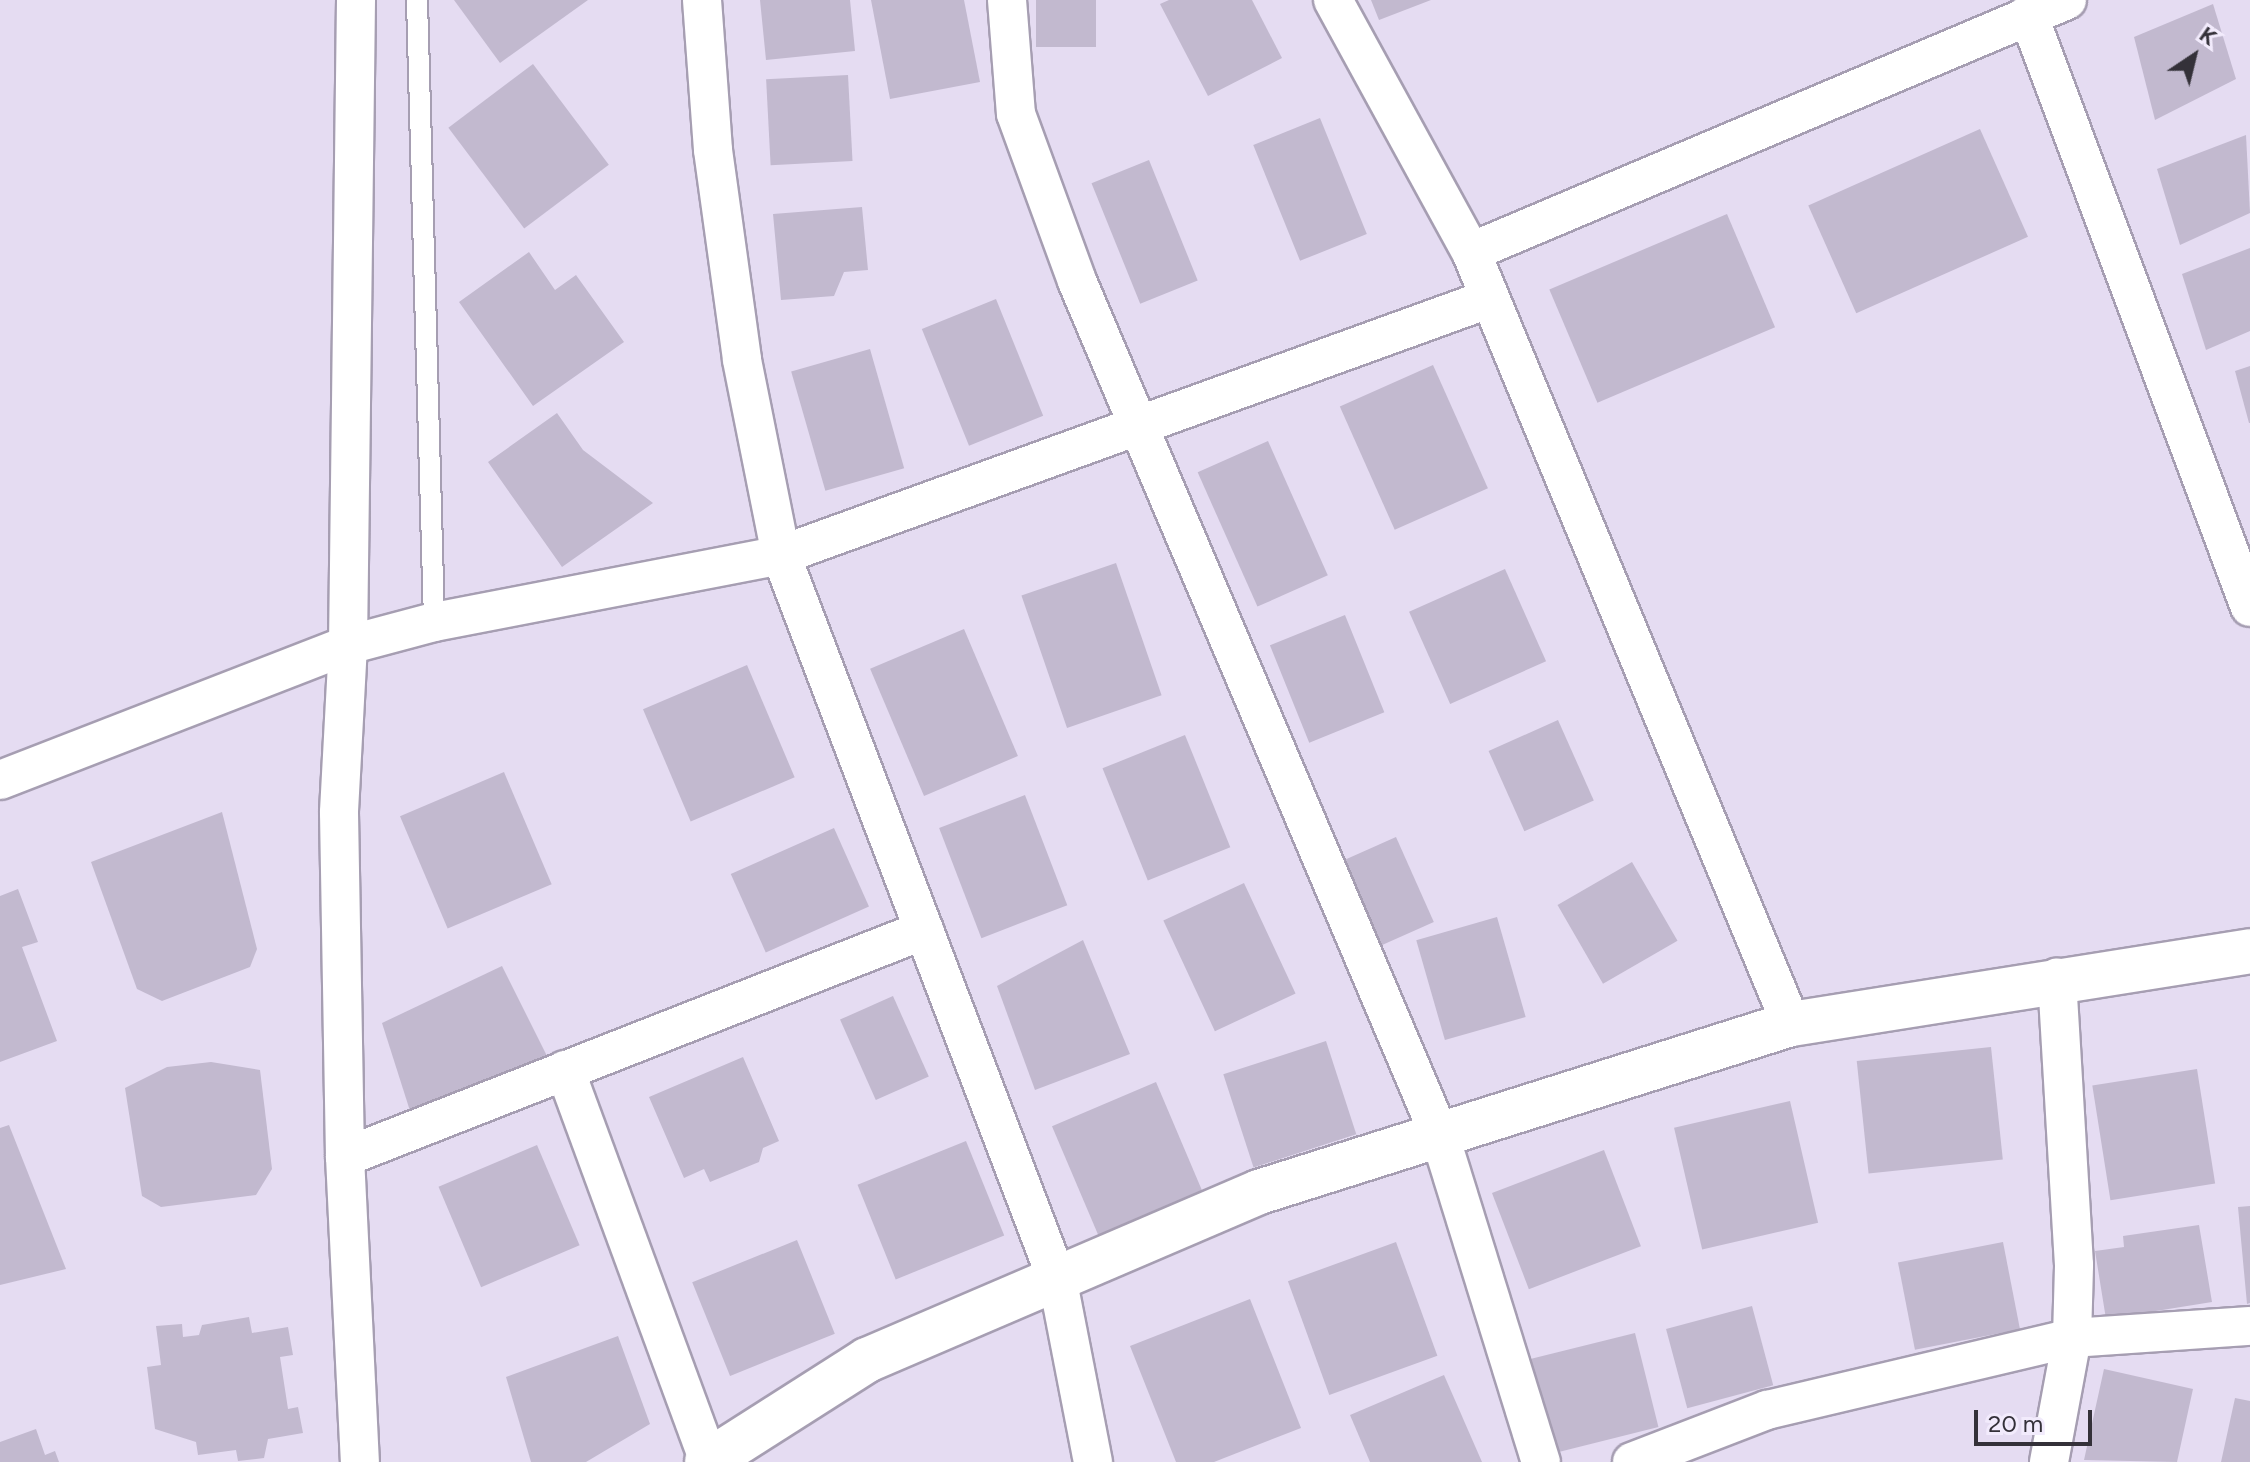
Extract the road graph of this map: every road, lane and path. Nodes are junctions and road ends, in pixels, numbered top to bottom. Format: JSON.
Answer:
{"nodes":[{"id":1,"x":356,"y":0,"type":"edge"},
{"id":2,"x":417,"y":0,"type":"edge"},
{"id":3,"x":702,"y":0,"type":"edge"},
{"id":4,"x":1007,"y":0,"type":"edge"},
{"id":5,"x":1333,"y":0,"type":"edge"},
{"id":6,"x":2067,"y":0,"type":"edge"},
{"id":7,"x":2028,"y":14,"type":"junction"},
{"id":8,"x":1471,"y":252,"type":"junction"},
{"id":9,"x":1488,"y":299,"type":"junction"},
{"id":10,"x":1144,"y":424,"type":"junction"},
{"id":11,"x":781,"y":555,"type":"junction"},
{"id":12,"x":2250,"y":607,"type":"edge"},
{"id":13,"x":434,"y":622,"type":"junction"},
{"id":14,"x":348,"y":645,"type":"junction"},
{"id":15,"x":0,"y":780,"type":"edge"},
{"id":16,"x":924,"y":930,"type":"junction"},
{"id":17,"x":2250,"y":951,"type":"edge"},
{"id":18,"x":2057,"y":978,"type":"junction"},
{"id":19,"x":1791,"y":1024,"type":"junction"},
{"id":20,"x":565,"y":1070,"type":"junction"},
{"id":21,"x":1440,"y":1136,"type":"junction"},
{"id":22,"x":345,"y":1157,"type":"junction"},
{"id":23,"x":1058,"y":1282,"type":"junction"},
{"id":24,"x":2250,"y":1326,"type":"edge"},
{"id":25,"x":2072,"y":1338,"type":"junction"},
{"id":26,"x":360,"y":1462,"type":"edge"},
{"id":27,"x":708,"y":1462,"type":"edge"},
{"id":28,"x":1093,"y":1462,"type":"edge"},
{"id":29,"x":1541,"y":1462,"type":"edge"},
{"id":30,"x":1632,"y":1462,"type":"edge"},
{"id":31,"x":2049,"y":1462,"type":"edge"}],
"edges":[{"from":1,"to":14,"type":"street"},
{"from":2,"to":13,"type":"lane"},
{"from":3,"to":11,"type":"street"},
{"from":4,"to":10,"type":"street"},
{"from":5,"to":8,"type":"street"},
{"from":6,"to":7,"type":"street"},
{"from":7,"to":8,"type":"street"},
{"from":7,"to":12,"type":"street"},
{"from":8,"to":9,"type":"street"},
{"from":9,"to":10,"type":"street"},
{"from":9,"to":19,"type":"street"},
{"from":10,"to":11,"type":"street"},
{"from":10,"to":21,"type":"street"},
{"from":11,"to":13,"type":"street"},
{"from":11,"to":16,"type":"street"},
{"from":13,"to":14,"type":"street"},
{"from":14,"to":15,"type":"street"},
{"from":14,"to":22,"type":"street"},
{"from":16,"to":20,"type":"street"},
{"from":16,"to":23,"type":"street"},
{"from":17,"to":18,"type":"street"},
{"from":18,"to":19,"type":"street"},
{"from":18,"to":25,"type":"street"},
{"from":19,"to":21,"type":"street"},
{"from":20,"to":22,"type":"street"},
{"from":20,"to":27,"type":"street"},
{"from":21,"to":23,"type":"street"},
{"from":21,"to":29,"type":"street"},
{"from":22,"to":26,"type":"street"},
{"from":23,"to":27,"type":"street"},
{"from":23,"to":28,"type":"street"},
{"from":24,"to":25,"type":"street"},
{"from":25,"to":30,"type":"street"},
{"from":25,"to":31,"type":"street"}]}
